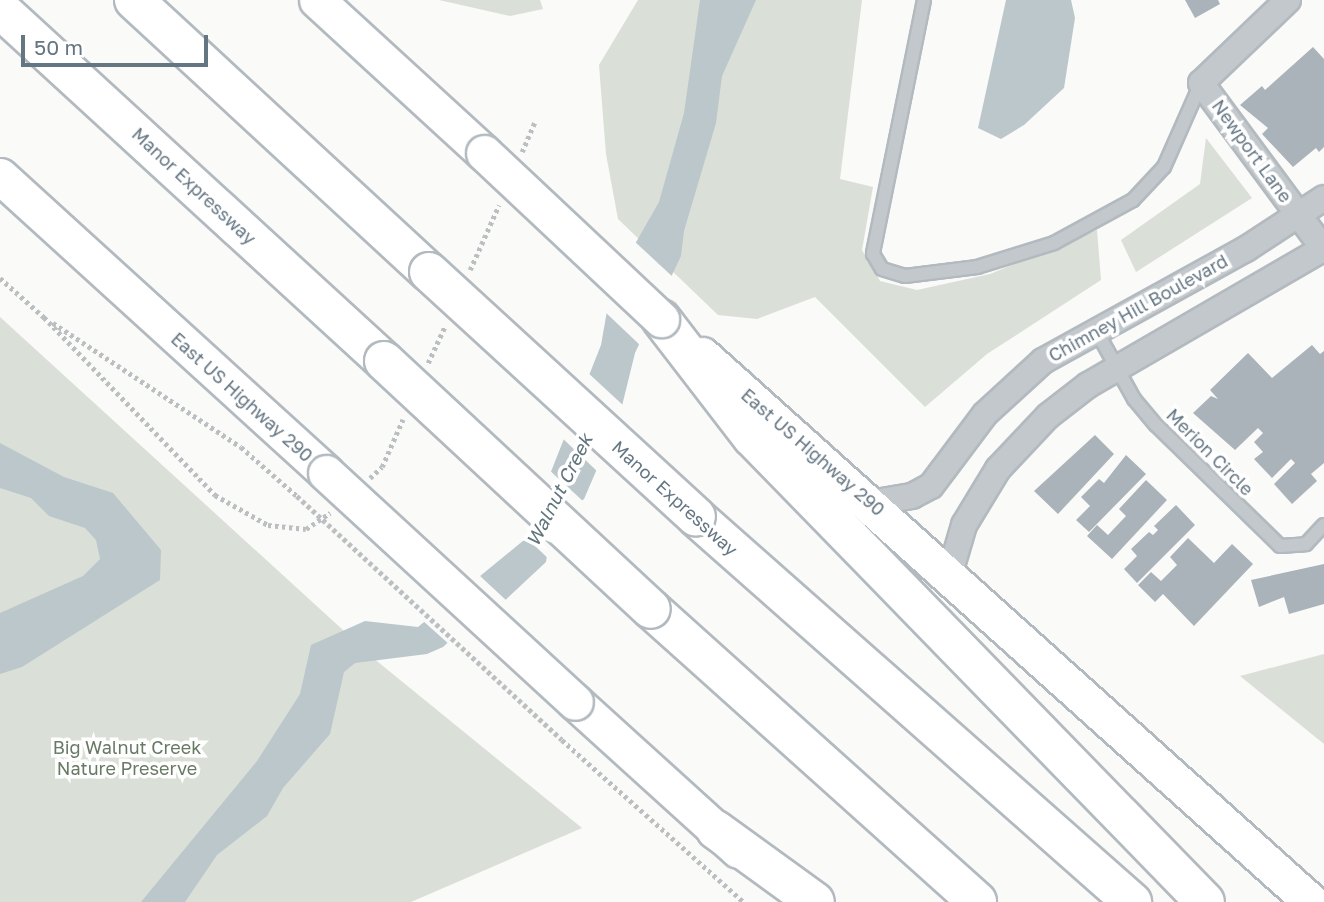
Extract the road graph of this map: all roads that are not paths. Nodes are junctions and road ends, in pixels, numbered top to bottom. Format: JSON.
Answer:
{"nodes":[{"id":1,"x":134,"y":0,"type":"edge"},
{"id":2,"x":317,"y":0,"type":"edge"},
{"id":3,"x":924,"y":0,"type":"edge"},
{"id":4,"x":1288,"y":0,"type":"edge"},
{"id":5,"x":0,"y":9,"type":"edge"},
{"id":6,"x":1201,"y":83,"type":"junction"},
{"id":7,"x":0,"y":176,"type":"edge"},
{"id":8,"x":1324,"y":198,"type":"edge"},
{"id":9,"x":1299,"y":215,"type":"junction"},
{"id":10,"x":1324,"y":248,"type":"edge"},
{"id":11,"x":662,"y":319,"type":"joint"},
{"id":12,"x":1097,"y":332,"type":"junction"},
{"id":13,"x":1117,"y":368,"type":"junction"},
{"id":14,"x":761,"y":425,"type":"junction"},
{"id":15,"x":870,"y":503,"type":"junction"},
{"id":16,"x":1324,"y":525,"type":"edge"},
{"id":17,"x":950,"y":573,"type":"junction"},
{"id":18,"x":716,"y":830,"type":"junction"},
{"id":19,"x":794,"y":902,"type":"edge"},
{"id":20,"x":815,"y":902,"type":"edge"},
{"id":21,"x":977,"y":902,"type":"edge"},
{"id":22,"x":1132,"y":902,"type":"edge"},
{"id":23,"x":1205,"y":902,"type":"edge"},
{"id":24,"x":1311,"y":902,"type":"edge"}],
"edges":[{"from":1,"to":22,"type":"highway","name":"Manor Expressway","bridge":true},
{"from":2,"to":11,"type":"main road","bridge":true},
{"from":3,"to":6,"type":"lane"},
{"from":4,"to":6,"type":"street","name":"Newport Lane"},
{"from":5,"to":21,"type":"highway","name":"Manor Expressway","bridge":true},
{"from":6,"to":9,"type":"street","name":"Newport Lane"},
{"from":7,"to":18,"type":"main road","name":"East US Highway 290","bridge":true},
{"from":8,"to":9,"type":"street","name":"Chimney Hill Boulevard"},
{"from":9,"to":10,"type":"street","name":"Newport Lane"},
{"from":9,"to":12,"type":"street","name":"Chimney Hill Boulevard"},
{"from":10,"to":13,"type":"street"},
{"from":11,"to":14,"type":"highway"},
{"from":12,"to":13,"type":"lane","name":"Merion Circle"},
{"from":12,"to":15,"type":"street","name":"Chimney Hill Boulevard"},
{"from":13,"to":16,"type":"lane","name":"Merion Circle"},
{"from":13,"to":17,"type":"street"},
{"from":14,"to":15,"type":"main road","name":"East US Highway 290"},
{"from":14,"to":23,"type":"highway"},
{"from":15,"to":17,"type":"main road","name":"East US Highway 290"},
{"from":17,"to":24,"type":"main road","name":"East US Highway 290"},
{"from":18,"to":19,"type":"main road","name":"East US Highway 290"},
{"from":18,"to":20,"type":"highway"}]}
